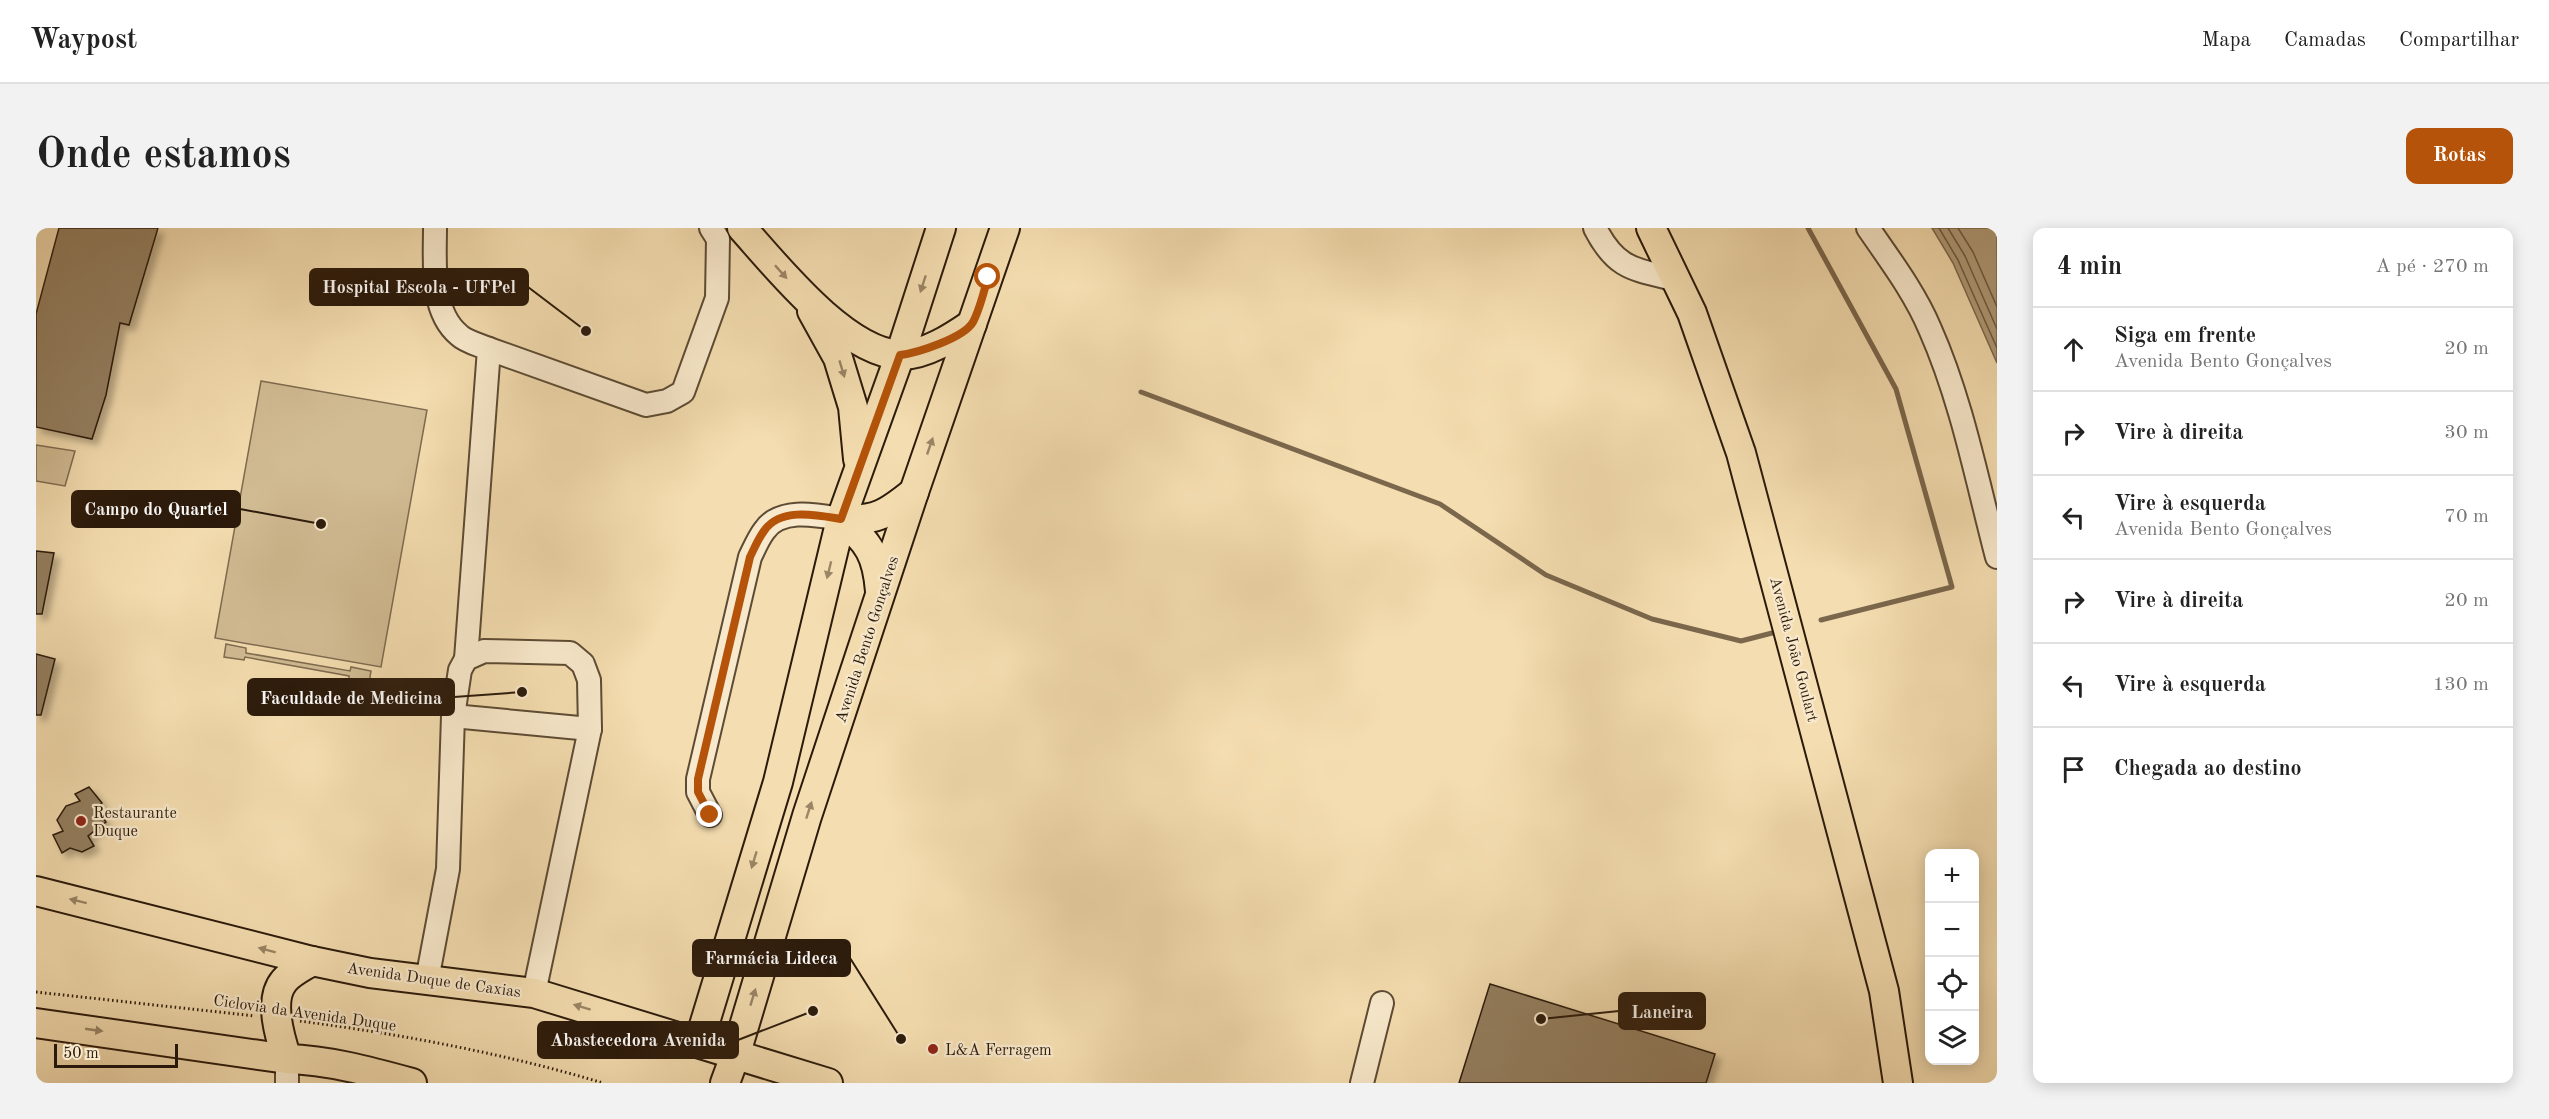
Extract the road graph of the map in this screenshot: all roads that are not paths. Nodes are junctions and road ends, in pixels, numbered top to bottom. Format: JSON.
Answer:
{"nodes":[{"id":1,"x":435,"y":228,"type":"edge"},
{"id":2,"x":711,"y":228,"type":"edge"},
{"id":3,"x":742,"y":228,"type":"edge"},
{"id":4,"x":941,"y":228,"type":"edge"},
{"id":5,"x":1005,"y":228,"type":"edge"},
{"id":6,"x":1595,"y":228,"type":"edge"},
{"id":7,"x":1651,"y":228,"type":"edge"},
{"id":8,"x":1868,"y":228,"type":"edge"},
{"id":9,"x":1678,"y":280,"type":"junction"},
{"id":10,"x":805,"y":298,"type":"junction"},
{"id":11,"x":972,"y":324,"type":"junction"},
{"id":12,"x":489,"y":349,"type":"junction"},
{"id":13,"x":900,"y":355,"type":"junction"},
{"id":14,"x":858,"y":467,"type":"junction"},
{"id":15,"x":914,"y":492,"type":"junction"},
{"id":16,"x":841,"y":519,"type":"junction"},
{"id":17,"x":1997,"y":557,"type":"edge"},
{"id":18,"x":880,"y":596,"type":"junction"},
{"id":19,"x":466,"y":659,"type":"junction"},
{"id":20,"x":453,"y":716,"type":"junction"},
{"id":21,"x":590,"y":729,"type":"junction"},
{"id":22,"x":710,"y":815,"type":"dead end"},
{"id":23,"x":36,"y":891,"type":"edge"},
{"id":24,"x":312,"y":961,"type":"junction"},
{"id":25,"x":427,"y":980,"type":"junction"},
{"id":26,"x":534,"y":993,"type":"junction"},
{"id":27,"x":1382,"y":1002,"type":"dead end"},
{"id":28,"x":36,"y":1023,"type":"edge"},
{"id":29,"x":690,"y":1039,"type":"junction"},
{"id":30,"x":736,"y":1053,"type":"junction"},
{"id":31,"x":287,"y":1071,"type":"edge"},
{"id":32,"x":412,"y":1083,"type":"edge"},
{"id":33,"x":714,"y":1083,"type":"edge"},
{"id":34,"x":725,"y":1083,"type":"edge"},
{"id":35,"x":828,"y":1083,"type":"edge"},
{"id":36,"x":1362,"y":1083,"type":"edge"},
{"id":37,"x":1898,"y":1083,"type":"edge"}],
"edges":[{"from":1,"to":12,"type":"street"},
{"from":2,"to":12,"type":"street"},
{"from":3,"to":10,"type":"main road","one_way":true},
{"from":4,"to":13,"type":"main road","one_way":true},
{"from":5,"to":11,"type":"main road","name":"Avenida Bento Gonçalves"},
{"from":6,"to":9,"type":"street"},
{"from":7,"to":9,"type":"main road","name":"Avenida João Goulart"},
{"from":8,"to":17,"type":"street"},
{"from":9,"to":37,"type":"main road","name":"Avenida João Goulart"},
{"from":10,"to":13,"type":"main road"},
{"from":10,"to":14,"type":"main road","one_way":true},
{"from":11,"to":13,"type":"main road"},
{"from":15,"to":11,"type":"main road","name":"Avenida Bento Gonçalves","one_way":true},
{"from":12,"to":19,"type":"street"},
{"from":13,"to":14,"type":"main road"},
{"from":14,"to":16,"type":"main road"},
{"from":15,"to":16,"type":"main road"},
{"from":15,"to":18,"type":"main road","name":"Avenida Bento Gonçalves"},
{"from":16,"to":18,"type":"main road"},
{"from":16,"to":22,"type":"street"},
{"from":16,"to":29,"type":"main road","one_way":true},
{"from":30,"to":18,"type":"main road","name":"Avenida Bento Gonçalves","one_way":true},
{"from":19,"to":20,"type":"street"},
{"from":19,"to":21,"type":"street"},
{"from":20,"to":21,"type":"street"},
{"from":20,"to":25,"type":"street"},
{"from":21,"to":26,"type":"street"},
{"from":24,"to":23,"type":"main road","name":"Avenida Duque de Caxias","one_way":true},
{"from":24,"to":25,"type":"main road","name":"Avenida Duque de Caxias"},
{"from":24,"to":31,"type":"main road"},
{"from":25,"to":26,"type":"main road","name":"Avenida Duque de Caxias"},
{"from":29,"to":26,"type":"main road","name":"Avenida Duque de Caxias","one_way":true},
{"from":27,"to":36,"type":"street"},
{"from":28,"to":31,"type":"main road","one_way":true},
{"from":29,"to":30,"type":"main road","name":"Avenida Duque de Caxias"},
{"from":29,"to":33,"type":"main road"},
{"from":30,"to":34,"type":"main road","name":"Avenida Bento Gonçalves"},
{"from":30,"to":35,"type":"main road","name":"Avenida Duque de Caxias"},
{"from":31,"to":32,"type":"main road"}]}
